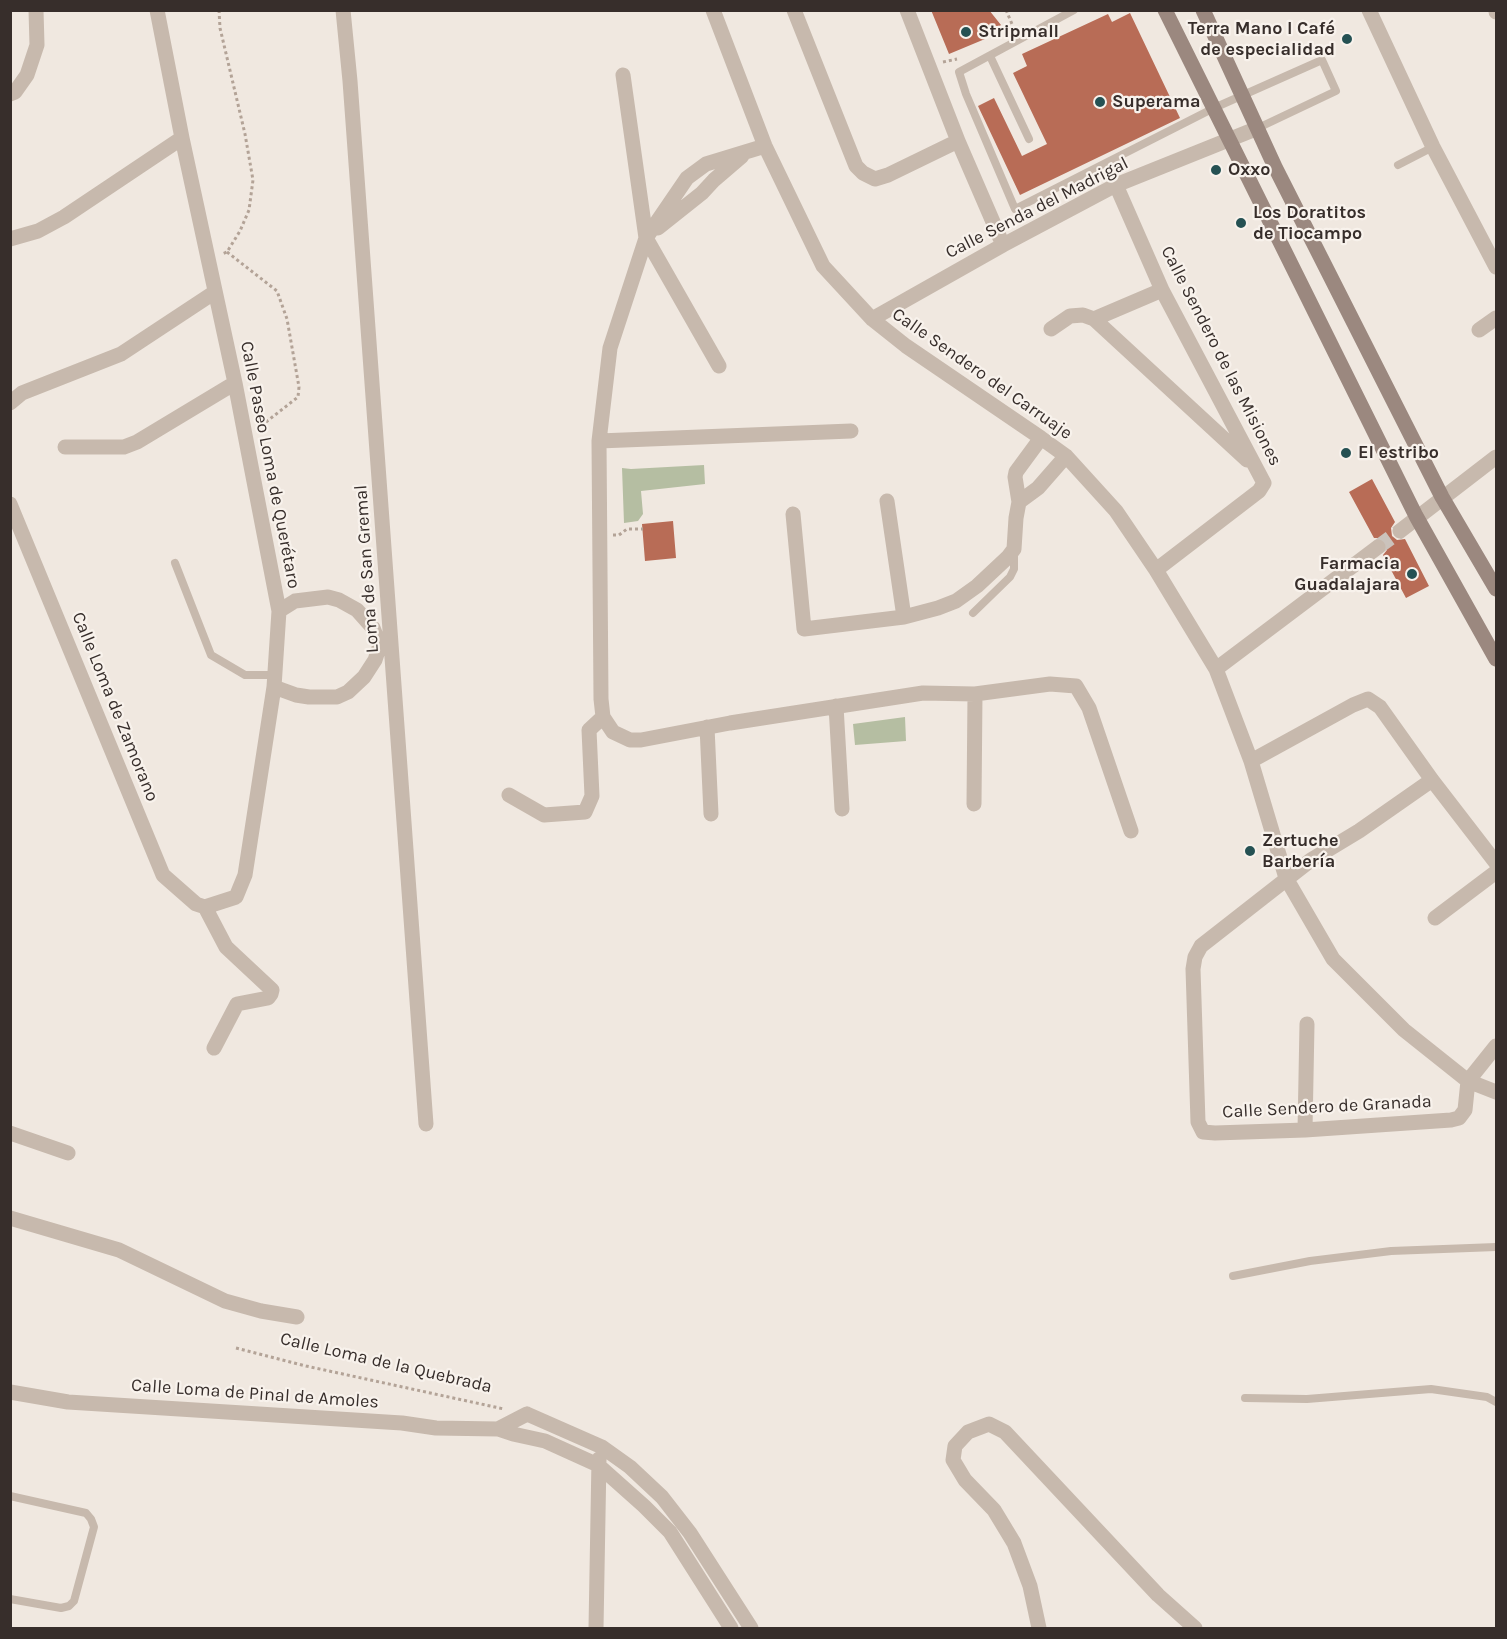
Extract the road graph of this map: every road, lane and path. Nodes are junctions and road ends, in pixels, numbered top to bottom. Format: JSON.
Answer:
{"nodes":[{"id":1,"x":36,"y":10,"type":"edge"},
{"id":2,"x":157,"y":10,"type":"edge"},
{"id":3,"x":219,"y":10,"type":"edge"},
{"id":4,"x":344,"y":10,"type":"edge"},
{"id":5,"x":713,"y":10,"type":"edge"},
{"id":6,"x":794,"y":10,"type":"edge"},
{"id":7,"x":907,"y":10,"type":"edge"},
{"id":8,"x":1006,"y":10,"type":"edge"},
{"id":9,"x":1074,"y":10,"type":"edge"},
{"id":10,"x":1165,"y":10,"type":"edge"},
{"id":11,"x":1203,"y":10,"type":"edge"},
{"id":12,"x":1369,"y":10,"type":"edge"},
{"id":13,"x":1020,"y":40,"type":"junction"},
{"id":14,"x":990,"y":56,"type":"junction"},
{"id":15,"x":623,"y":75,"type":"dead end"},
{"id":16,"x":10,"y":94,"type":"edge"},
{"id":17,"x":1243,"y":96,"type":"junction"},
{"id":18,"x":1214,"y":108,"type":"junction"},
{"id":19,"x":1258,"y":128,"type":"junction"},
{"id":20,"x":182,"y":138,"type":"junction"},
{"id":21,"x":1029,"y":139,"type":"dead end"},
{"id":22,"x":958,"y":141,"type":"junction"},
{"id":23,"x":1228,"y":141,"type":"junction"},
{"id":24,"x":765,"y":146,"type":"junction"},
{"id":25,"x":1433,"y":147,"type":"junction"},
{"id":26,"x":1398,"y":165,"type":"dead end"},
{"id":27,"x":1116,"y":185,"type":"junction"},
{"id":28,"x":646,"y":238,"type":"junction"},
{"id":29,"x":10,"y":239,"type":"edge"},
{"id":30,"x":1003,"y":245,"type":"junction"},
{"id":31,"x":227,"y":252,"type":"junction"},
{"id":32,"x":208,"y":260,"type":"junction"},
{"id":33,"x":1497,"y":267,"type":"edge"},
{"id":34,"x":1162,"y":290,"type":"junction"},
{"id":35,"x":215,"y":292,"type":"junction"},
{"id":36,"x":1497,"y":318,"type":"edge"},
{"id":37,"x":872,"y":319,"type":"junction"},
{"id":38,"x":1094,"y":319,"type":"junction"},
{"id":39,"x":1051,"y":329,"type":"dead end"},
{"id":40,"x":1479,"y":330,"type":"dead end"},
{"id":41,"x":719,"y":366,"type":"dead end"},
{"id":42,"x":235,"y":383,"type":"junction"},
{"id":43,"x":10,"y":403,"type":"edge"},
{"id":44,"x":851,"y":431,"type":"dead end"},
{"id":45,"x":1041,"y":438,"type":"junction"},
{"id":46,"x":599,"y":441,"type":"junction"},
{"id":47,"x":247,"y":442,"type":"junction"},
{"id":48,"x":65,"y":447,"type":"dead end"},
{"id":49,"x":1065,"y":456,"type":"junction"},
{"id":50,"x":1497,"y":457,"type":"edge"},
{"id":51,"x":1256,"y":468,"type":"junction"},
{"id":52,"x":1442,"y":497,"type":"junction"},
{"id":53,"x":887,"y":501,"type":"dead end"},
{"id":54,"x":1019,"y":502,"type":"junction"},
{"id":55,"x":10,"y":504,"type":"edge"},
{"id":56,"x":793,"y":514,"type":"dead end"},
{"id":57,"x":1416,"y":516,"type":"junction"},
{"id":58,"x":643,"y":529,"type":"dead end"},
{"id":59,"x":1400,"y":531,"type":"tunnel mouth"},
{"id":60,"x":619,"y":535,"type":"dead end"},
{"id":61,"x":1378,"y":547,"type":"tunnel mouth"},
{"id":62,"x":1014,"y":549,"type":"junction"},
{"id":63,"x":175,"y":563,"type":"dead end"},
{"id":64,"x":1156,"y":570,"type":"junction"},
{"id":65,"x":1497,"y":589,"type":"edge"},
{"id":66,"x":279,"y":611,"type":"junction"},
{"id":67,"x":973,"y":613,"type":"dead end"},
{"id":68,"x":904,"y":617,"type":"junction"},
{"id":69,"x":386,"y":646,"type":"junction"},
{"id":70,"x":1497,"y":659,"type":"edge"},
{"id":71,"x":1216,"y":669,"type":"junction"},
{"id":72,"x":274,"y":681,"type":"junction"},
{"id":73,"x":975,"y":694,"type":"junction"},
{"id":74,"x":836,"y":706,"type":"junction"},
{"id":75,"x":603,"y":717,"type":"junction"},
{"id":76,"x":707,"y":727,"type":"junction"},
{"id":77,"x":1251,"y":761,"type":"junction"},
{"id":78,"x":1432,"y":780,"type":"junction"},
{"id":79,"x":509,"y":795,"type":"dead end"},
{"id":80,"x":974,"y":804,"type":"dead end"},
{"id":81,"x":842,"y":809,"type":"dead end"},
{"id":82,"x":711,"y":814,"type":"dead end"},
{"id":83,"x":1131,"y":831,"type":"dead end"},
{"id":84,"x":1497,"y":863,"type":"edge"},
{"id":85,"x":1497,"y":872,"type":"edge"},
{"id":86,"x":1286,"y":878,"type":"junction"},
{"id":87,"x":205,"y":907,"type":"junction"},
{"id":88,"x":1435,"y":918,"type":"dead end"},
{"id":89,"x":1307,"y":1024,"type":"dead end"},
{"id":90,"x":1497,"y":1046,"type":"edge"},
{"id":91,"x":214,"y":1048,"type":"dead end"},
{"id":92,"x":1468,"y":1081,"type":"junction"},
{"id":93,"x":1497,"y":1092,"type":"edge"},
{"id":94,"x":426,"y":1124,"type":"dead end"},
{"id":95,"x":1305,"y":1130,"type":"junction"},
{"id":96,"x":10,"y":1133,"type":"edge"},
{"id":97,"x":68,"y":1153,"type":"dead end"},
{"id":98,"x":10,"y":1218,"type":"edge"},
{"id":99,"x":1497,"y":1247,"type":"edge"},
{"id":100,"x":1233,"y":1276,"type":"dead end"},
{"id":101,"x":297,"y":1317,"type":"dead end"},
{"id":102,"x":237,"y":1348,"type":"dead end"},
{"id":103,"x":10,"y":1392,"type":"edge"},
{"id":104,"x":1245,"y":1398,"type":"dead end"},
{"id":105,"x":1497,"y":1402,"type":"edge"},
{"id":106,"x":527,"y":1414,"type":"junction"},
{"id":107,"x":498,"y":1429,"type":"junction"},
{"id":108,"x":523,"y":1436,"type":"junction"},
{"id":109,"x":602,"y":1447,"type":"junction"},
{"id":110,"x":598,"y":1465,"type":"junction"},
{"id":111,"x":10,"y":1496,"type":"edge"},
{"id":112,"x":10,"y":1599,"type":"edge"},
{"id":113,"x":596,"y":1629,"type":"edge"},
{"id":114,"x":731,"y":1629,"type":"edge"},
{"id":115,"x":751,"y":1629,"type":"edge"},
{"id":116,"x":1038,"y":1629,"type":"edge"},
{"id":117,"x":1195,"y":1629,"type":"edge"}],
"edges":[{"from":1,"to":16,"type":"street"},
{"from":2,"to":20,"type":"street","name":"Calle Paseo Loma de Querétaro"},
{"from":3,"to":31,"type":"path"},
{"from":4,"to":69,"type":"street","name":"Loma de San Gremal"},
{"from":5,"to":24,"type":"street","name":"Calle Sendero del Carruaje"},
{"from":6,"to":22,"type":"street"},
{"from":7,"to":22,"type":"street"},
{"from":8,"to":13,"type":"path"},
{"from":9,"to":13,"type":"lane"},
{"from":10,"to":18,"type":"street"},
{"from":11,"to":17,"type":"street"},
{"from":12,"to":25,"type":"street"},
{"from":13,"to":14,"type":"lane"},
{"from":14,"to":18,"type":"lane"},
{"from":14,"to":21,"type":"lane"},
{"from":15,"to":28,"type":"street"},
{"from":17,"to":18,"type":"lane"},
{"from":17,"to":19,"type":"street"},
{"from":17,"to":19,"type":"lane"},
{"from":18,"to":23,"type":"street"},
{"from":19,"to":23,"type":"street","name":"Calle Senda del Madrigal"},
{"from":19,"to":52,"type":"street"},
{"from":20,"to":29,"type":"street"},
{"from":20,"to":32,"type":"street","name":"Calle Paseo Loma de Querétaro"},
{"from":22,"to":30,"type":"street"},
{"from":23,"to":27,"type":"street","name":"Calle Senda del Madrigal"},
{"from":23,"to":57,"type":"street"},
{"from":24,"to":28,"type":"street"},
{"from":24,"to":37,"type":"street","name":"Calle Sendero del Carruaje"},
{"from":25,"to":26,"type":"lane"},
{"from":25,"to":33,"type":"street"},
{"from":27,"to":30,"type":"street","name":"Calle Senda del Madrigal"},
{"from":27,"to":34,"type":"street","name":"Calle Sendero de las Misiones"},
{"from":28,"to":41,"type":"street"},
{"from":28,"to":46,"type":"street"},
{"from":30,"to":37,"type":"street","name":"Calle Senda del Madrigal"},
{"from":31,"to":32,"type":"path"},
{"from":31,"to":47,"type":"path"},
{"from":32,"to":35,"type":"street","name":"Calle Paseo Loma de Querétaro"},
{"from":34,"to":38,"type":"street"},
{"from":34,"to":51,"type":"street","name":"Calle Sendero de las Misiones"},
{"from":35,"to":42,"type":"street","name":"Calle Paseo Loma de Querétaro"},
{"from":35,"to":43,"type":"street"},
{"from":36,"to":40,"type":"street"},
{"from":37,"to":45,"type":"street","name":"Calle Sendero del Carruaje"},
{"from":38,"to":39,"type":"street"},
{"from":38,"to":51,"type":"street"},
{"from":42,"to":47,"type":"street","name":"Calle Paseo Loma de Querétaro"},
{"from":42,"to":48,"type":"street"},
{"from":44,"to":46,"type":"street"},
{"from":45,"to":49,"type":"street","name":"Calle Sendero del Carruaje"},
{"from":45,"to":54,"type":"street"},
{"from":46,"to":75,"type":"street"},
{"from":47,"to":66,"type":"street","name":"Calle Paseo Loma de Querétaro"},
{"from":49,"to":54,"type":"street"},
{"from":49,"to":64,"type":"street","name":"Calle Sendero del Carruaje"},
{"from":50,"to":52,"type":"street"},
{"from":51,"to":64,"type":"street","name":"Calle Sendero de las Misiones"},
{"from":52,"to":57,"type":"street"},
{"from":52,"to":65,"type":"street"},
{"from":53,"to":68,"type":"street"},
{"from":54,"to":62,"type":"street"},
{"from":55,"to":87,"type":"street","name":"Calle Loma de Zamorano"},
{"from":56,"to":68,"type":"street"},
{"from":57,"to":59,"type":"street"},
{"from":57,"to":70,"type":"street"},
{"from":58,"to":60,"type":"path"},
{"from":61,"to":71,"type":"street"},
{"from":62,"to":67,"type":"lane"},
{"from":62,"to":68,"type":"street"},
{"from":63,"to":72,"type":"lane"},
{"from":64,"to":71,"type":"street","name":"Calle Sendero del Carruaje"},
{"from":66,"to":69,"type":"street"},
{"from":66,"to":72,"type":"street","name":"Calle Paseo Loma de Querétaro"},
{"from":69,"to":72,"type":"street"},
{"from":69,"to":94,"type":"street","name":"Loma de San Gremal"},
{"from":71,"to":77,"type":"street","name":"Calle Sendero del Carruaje"},
{"from":72,"to":87,"type":"street","name":"Calle Paseo Loma de Querétaro"},
{"from":73,"to":74,"type":"street"},
{"from":73,"to":80,"type":"street"},
{"from":73,"to":83,"type":"street"},
{"from":74,"to":76,"type":"street"},
{"from":74,"to":81,"type":"street"},
{"from":75,"to":76,"type":"street"},
{"from":75,"to":79,"type":"street"},
{"from":76,"to":82,"type":"street"},
{"from":77,"to":78,"type":"street"},
{"from":77,"to":86,"type":"street","name":"Calle Sendero del Carruaje"},
{"from":78,"to":84,"type":"street"},
{"from":78,"to":86,"type":"street"},
{"from":85,"to":88,"type":"street"},
{"from":86,"to":92,"type":"street","name":"Calle Sendero del Carruaje"},
{"from":86,"to":95,"type":"street","name":"Calle Sendero de Granada"},
{"from":87,"to":91,"type":"street"},
{"from":89,"to":95,"type":"street"},
{"from":90,"to":92,"type":"street"},
{"from":92,"to":93,"type":"street","name":"Calle Sendero del Carruaje"},
{"from":92,"to":95,"type":"street","name":"Calle Sendero de Granada"},
{"from":96,"to":97,"type":"street"},
{"from":98,"to":101,"type":"street","name":"Calle Loma de la Quebrada"},
{"from":99,"to":100,"type":"lane"},
{"from":102,"to":106,"type":"path","name":"Calle Loma de la Quebrada"},
{"from":103,"to":107,"type":"street","name":"Calle Loma de Pinal de Amoles"},
{"from":104,"to":105,"type":"lane"},
{"from":106,"to":107,"type":"street"},
{"from":106,"to":108,"type":"street"},
{"from":106,"to":109,"type":"street"},
{"from":107,"to":108,"type":"street"},
{"from":108,"to":110,"type":"street"},
{"from":109,"to":110,"type":"street"},
{"from":109,"to":115,"type":"street"},
{"from":110,"to":113,"type":"street"},
{"from":110,"to":114,"type":"street"},
{"from":111,"to":112,"type":"lane"},
{"from":116,"to":117,"type":"street"}]}
